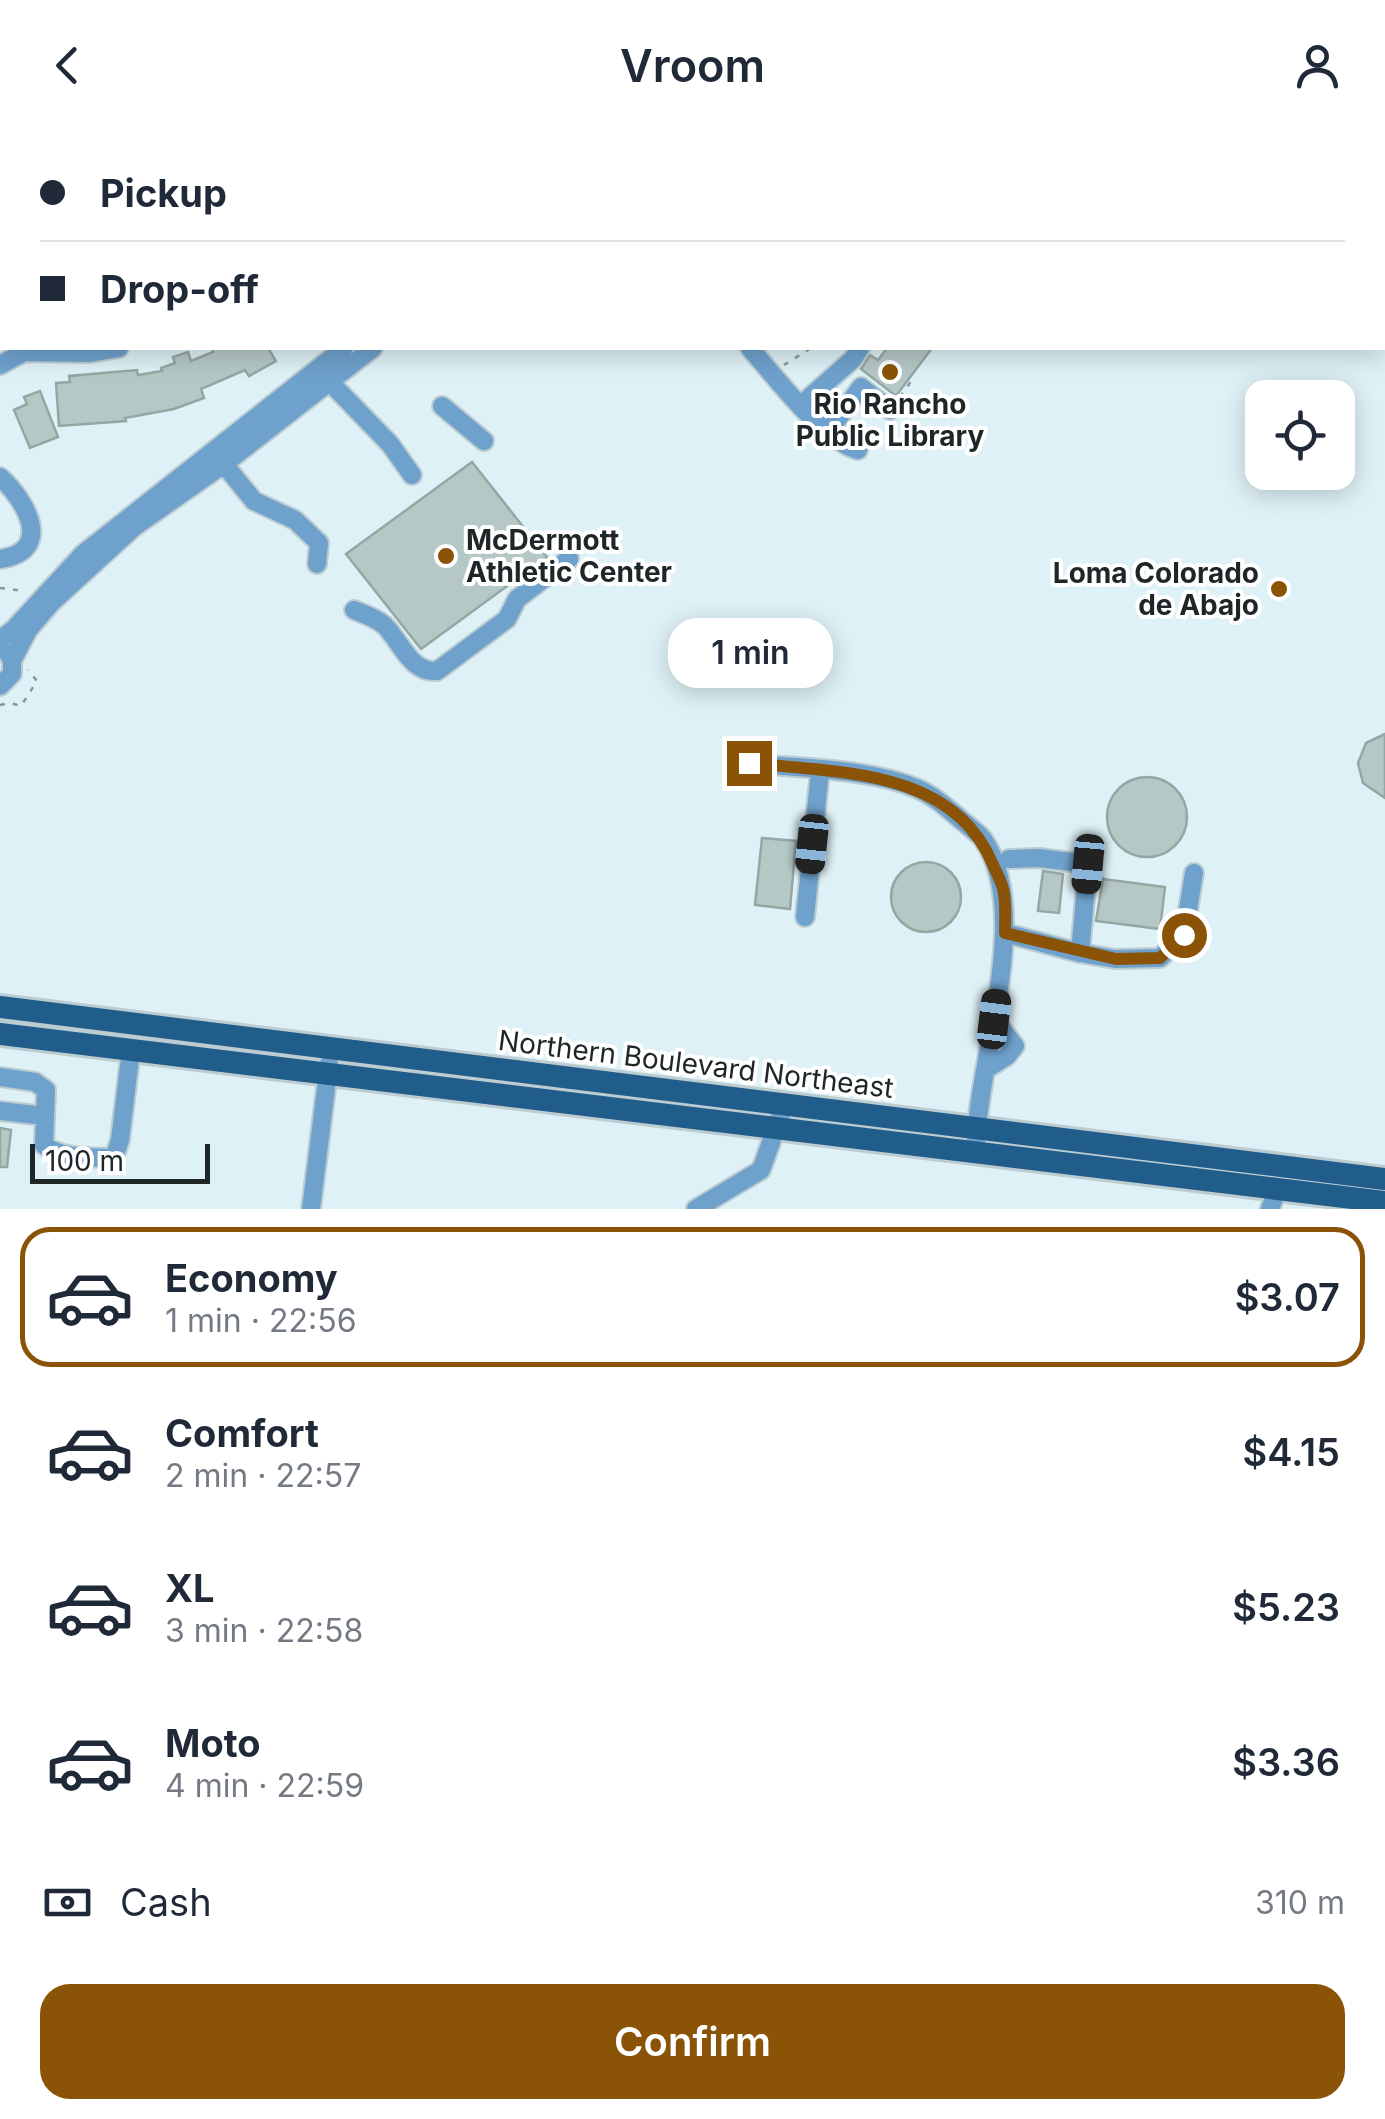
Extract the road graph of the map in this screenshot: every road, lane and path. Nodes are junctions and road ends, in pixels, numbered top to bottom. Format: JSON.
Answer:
{"nodes":[{"id":1,"x":104,"y":350,"type":"edge"},
{"id":2,"x":341,"y":350,"type":"edge"},
{"id":3,"x":372,"y":350,"type":"edge"},
{"id":4,"x":798,"y":350,"type":"edge"},
{"id":5,"x":859,"y":350,"type":"edge"},
{"id":6,"x":767,"y":355,"type":"edge"},
{"id":7,"x":0,"y":365,"type":"edge"},
{"id":8,"x":318,"y":367,"type":"junction"},
{"id":9,"x":912,"y":380,"type":"dead end"},
{"id":10,"x":329,"y":384,"type":"junction"},
{"id":11,"x":801,"y":405,"type":"junction"},
{"id":12,"x":442,"y":406,"type":"dead end"},
{"id":13,"x":893,"y":406,"type":"joint"},
{"id":14,"x":828,"y":431,"type":"junction"},
{"id":15,"x":484,"y":440,"type":"dead end"},
{"id":16,"x":858,"y":450,"type":"dead end"},
{"id":17,"x":218,"y":457,"type":"junction"},
{"id":18,"x":412,"y":474,"type":"dead end"},
{"id":19,"x":0,"y":477,"type":"edge"},
{"id":20,"x":566,"y":544,"type":"dead end"},
{"id":21,"x":0,"y":559,"type":"edge"},
{"id":22,"x":317,"y":564,"type":"dead end"},
{"id":23,"x":0,"y":588,"type":"edge"},
{"id":24,"x":25,"y":591,"type":"dead end"},
{"id":25,"x":354,"y":610,"type":"dead end"},
{"id":26,"x":10,"y":653,"type":"edge"},
{"id":27,"x":0,"y":686,"type":"edge"},
{"id":28,"x":0,"y":705,"type":"edge"},
{"id":29,"x":749,"y":763,"type":"dead end"},
{"id":30,"x":820,"y":771,"type":"junction"},
{"id":31,"x":1009,"y":859,"type":"dead end"},
{"id":32,"x":1194,"y":873,"type":"dead end"},
{"id":33,"x":805,"y":916,"type":"dead end"},
{"id":34,"x":1005,"y":933,"type":"junction"},
{"id":35,"x":1080,"y":953,"type":"junction"},
{"id":36,"x":0,"y":1007,"type":"edge"},
{"id":37,"x":0,"y":1034,"type":"edge"},
{"id":38,"x":331,"y":1049,"type":"junction"},
{"id":39,"x":131,"y":1050,"type":"junction"},
{"id":40,"x":327,"y":1074,"type":"junction"},
{"id":41,"x":0,"y":1078,"type":"edge"},
{"id":42,"x":0,"y":1111,"type":"edge"},
{"id":43,"x":45,"y":1116,"type":"junction"},
{"id":44,"x":781,"y":1116,"type":"junction"},
{"id":45,"x":976,"y":1141,"type":"junction"},
{"id":46,"x":1385,"y":1179,"type":"edge"},
{"id":47,"x":1274,"y":1199,"type":"edge"},
{"id":48,"x":1385,"y":1202,"type":"edge"},
{"id":49,"x":310,"y":1209,"type":"edge"},
{"id":50,"x":696,"y":1209,"type":"edge"}],
"edges":[{"from":1,"to":7,"type":"street"},
{"from":2,"to":8,"type":"street"},
{"from":3,"to":10,"type":"street"},
{"from":4,"to":6,"type":"path"},
{"from":5,"to":11,"type":"street"},
{"from":6,"to":11,"type":"street"},
{"from":8,"to":10,"type":"street"},
{"from":8,"to":17,"type":"street"},
{"from":9,"to":13,"type":"path"},
{"from":10,"to":17,"type":"street"},
{"from":10,"to":18,"type":"street"},
{"from":11,"to":14,"type":"street"},
{"from":12,"to":15,"type":"street"},
{"from":13,"to":14,"type":"street"},
{"from":14,"to":16,"type":"street"},
{"from":17,"to":22,"type":"street"},
{"from":17,"to":26,"type":"street"},
{"from":19,"to":21,"type":"street"},
{"from":20,"to":25,"type":"street"},
{"from":23,"to":24,"type":"path"},
{"from":26,"to":27,"type":"street"},
{"from":26,"to":28,"type":"path"},
{"from":29,"to":30,"type":"street"},
{"from":30,"to":33,"type":"street"},
{"from":30,"to":34,"type":"street"},
{"from":31,"to":35,"type":"street"},
{"from":32,"to":35,"type":"street"},
{"from":34,"to":35,"type":"street"},
{"from":34,"to":45,"type":"street"},
{"from":36,"to":38,"type":"main road","name":"Northern Boulevard Northeast"},
{"from":37,"to":39,"type":"main road","name":"Northern Boulevard Northeast"},
{"from":38,"to":40,"type":"street"},
{"from":38,"to":44,"type":"main road","name":"Northern Boulevard Northeast"},
{"from":39,"to":40,"type":"main road","name":"Northern Boulevard Northeast"},
{"from":39,"to":43,"type":"street"},
{"from":40,"to":44,"type":"main road","name":"Northern Boulevard Northeast"},
{"from":40,"to":49,"type":"street"},
{"from":41,"to":43,"type":"street"},
{"from":42,"to":43,"type":"street"},
{"from":44,"to":45,"type":"main road","name":"Northern Boulevard Northeast"},
{"from":44,"to":50,"type":"street"},
{"from":45,"to":46,"type":"main road","name":"Northern Boulevard Northeast"},
{"from":45,"to":47,"type":"main road","name":"Northern Boulevard Northeast"},
{"from":47,"to":48,"type":"main road","name":"Northern Boulevard Northeast"}]}
